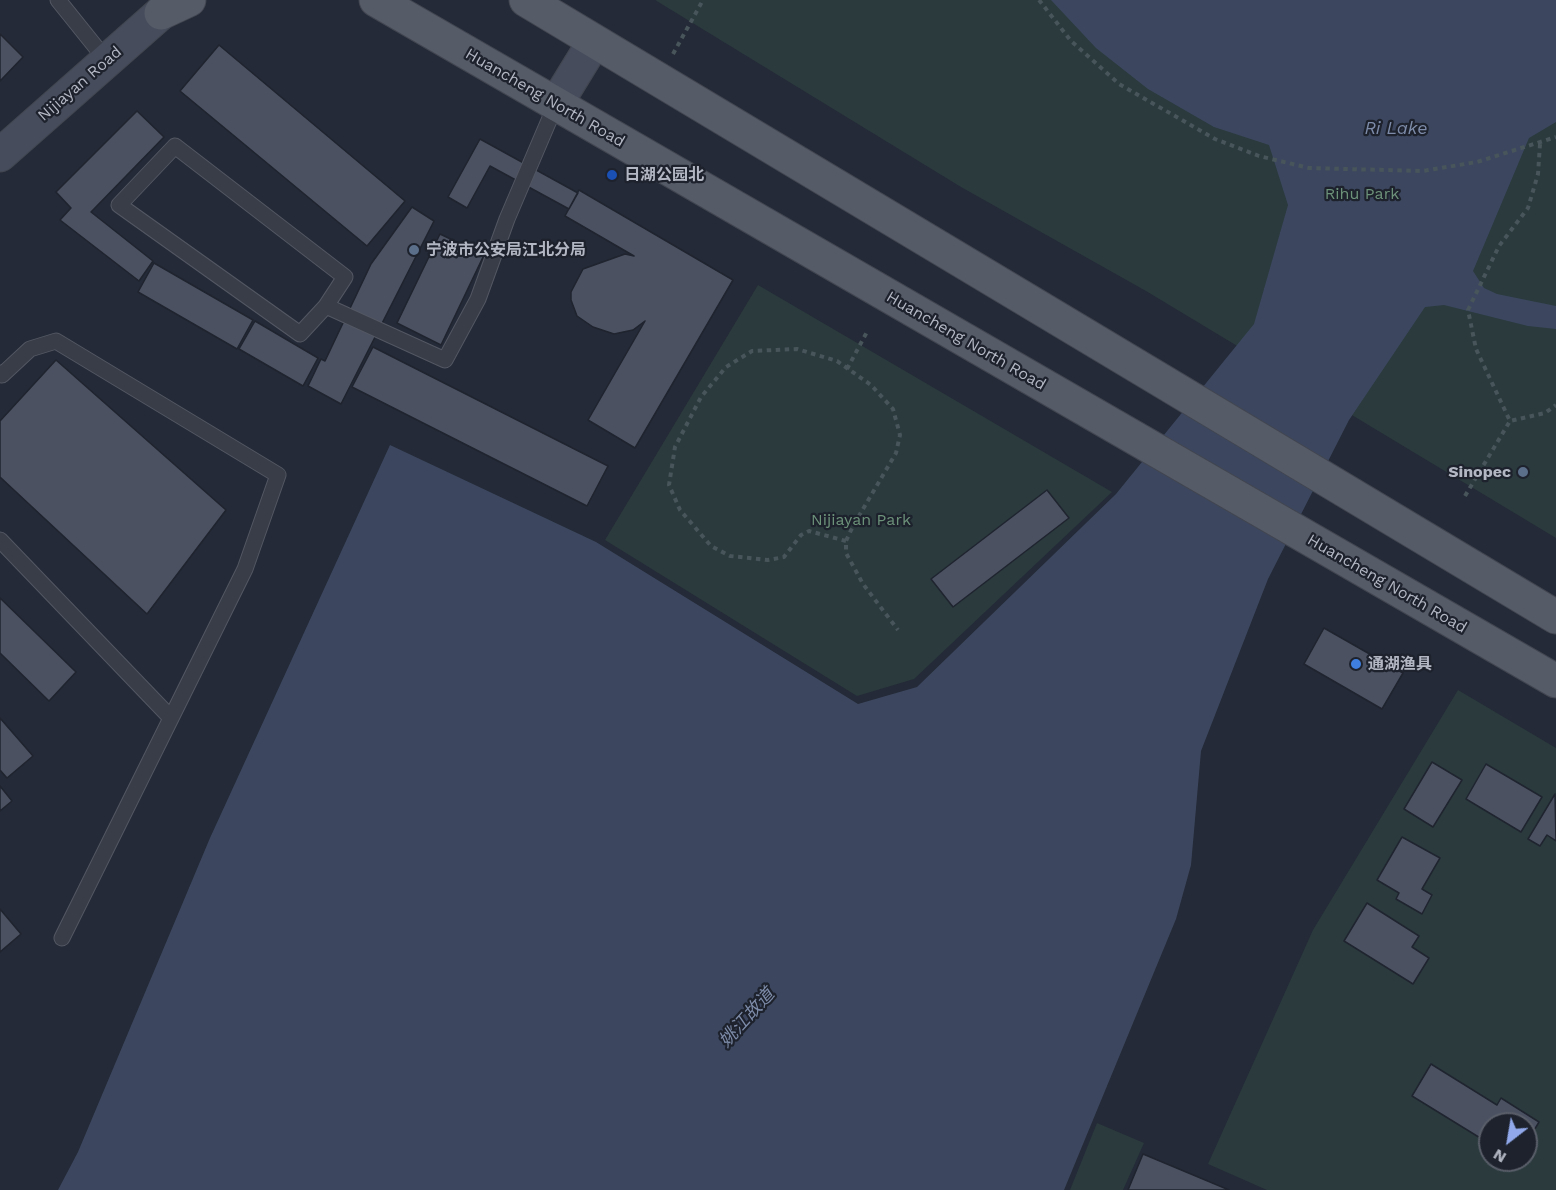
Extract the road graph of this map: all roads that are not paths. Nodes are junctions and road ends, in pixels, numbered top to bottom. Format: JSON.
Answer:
{"nodes":[{"id":1,"x":58,"y":0,"type":"edge"},
{"id":2,"x":376,"y":0,"type":"edge"},
{"id":3,"x":526,"y":0,"type":"edge"},
{"id":4,"x":175,"y":4,"type":"edge"},
{"id":5,"x":594,"y":42,"type":"junction"},
{"id":6,"x":106,"y":61,"type":"junction"},
{"id":7,"x":556,"y":104,"type":"junction"},
{"id":8,"x":0,"y":155,"type":"edge"},
{"id":9,"x":326,"y":306,"type":"junction"},
{"id":10,"x":1,"y":376,"type":"edge"},
{"id":11,"x":0,"y":540,"type":"edge"},
{"id":12,"x":1556,"y":617,"type":"edge"},
{"id":13,"x":1556,"y":681,"type":"edge"},
{"id":14,"x":171,"y":718,"type":"junction"},
{"id":15,"x":62,"y":938,"type":"dead end"}],
"edges":[{"from":1,"to":6,"type":"lane"},
{"from":2,"to":7,"type":"main road","name":"Huancheng North Road"},
{"from":3,"to":5,"type":"main road"},
{"from":4,"to":6,"type":"main road","name":"Nijiayan Road"},
{"from":5,"to":7,"type":"main road"},
{"from":5,"to":12,"type":"main road"},
{"from":6,"to":8,"type":"main road","name":"Nijiayan Road"},
{"from":7,"to":9,"type":"lane"},
{"from":7,"to":13,"type":"main road","name":"Huancheng North Road"},
{"from":9,"to":9,"type":"lane"},
{"from":10,"to":14,"type":"lane"},
{"from":11,"to":14,"type":"lane"},
{"from":14,"to":15,"type":"lane"}]}
